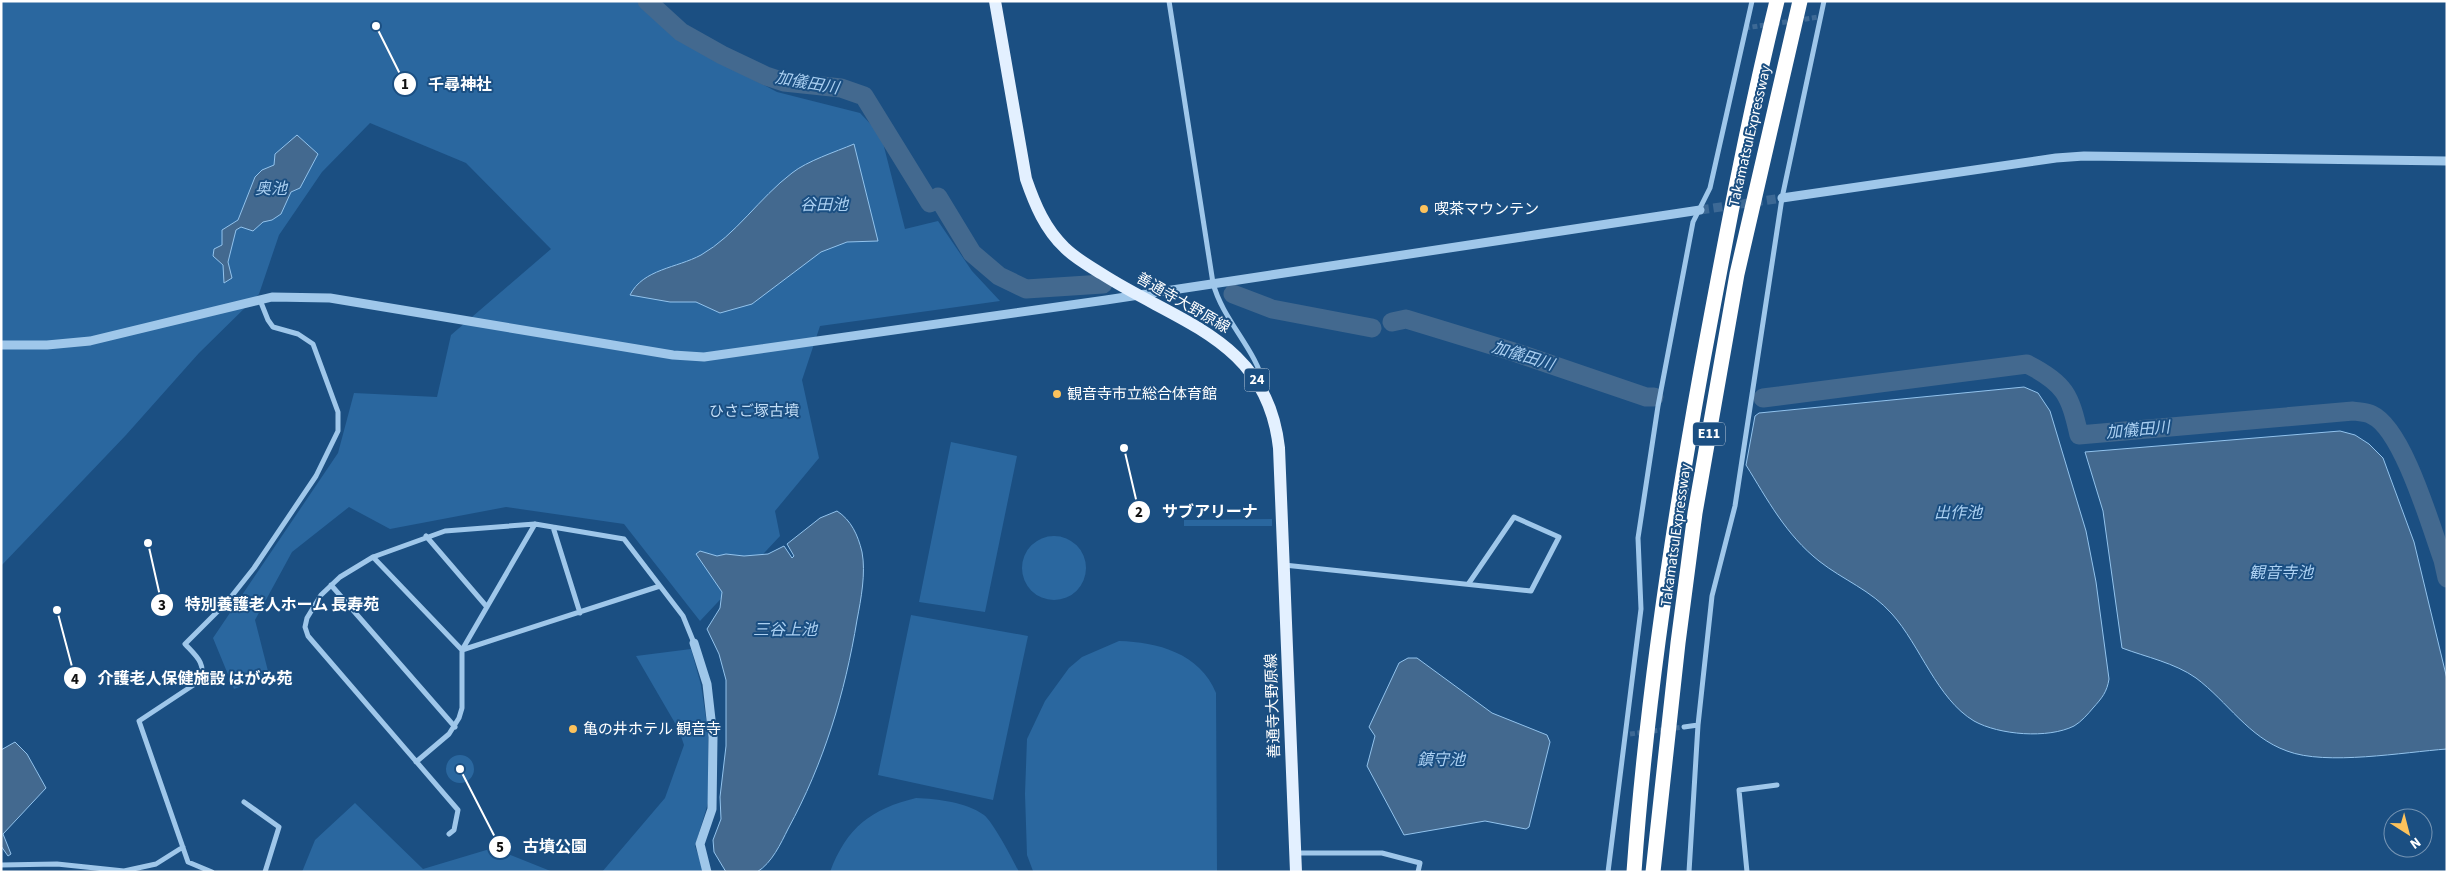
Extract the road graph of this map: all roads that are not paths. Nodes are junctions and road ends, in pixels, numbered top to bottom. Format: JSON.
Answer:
{"nodes":[{"id":1,"x":995,"y":1,"type":"edge"},
{"id":2,"x":1169,"y":1,"type":"edge"},
{"id":3,"x":1752,"y":1,"type":"edge"},
{"id":4,"x":1777,"y":1,"type":"edge"},
{"id":5,"x":1800,"y":1,"type":"edge"},
{"id":6,"x":1824,"y":1,"type":"edge"},
{"id":7,"x":2447,"y":161,"type":"edge"},
{"id":8,"x":1782,"y":198,"type":"junction"},
{"id":9,"x":1700,"y":210,"type":"junction"},
{"id":10,"x":1213,"y":283,"type":"junction"},
{"id":11,"x":1137,"y":295,"type":"junction"},
{"id":12,"x":260,"y":300,"type":"junction"},
{"id":13,"x":1,"y":345,"type":"edge"},
{"id":14,"x":1266,"y":395,"type":"junction"},
{"id":15,"x":535,"y":524,"type":"junction"},
{"id":16,"x":553,"y":527,"type":"junction"},
{"id":17,"x":426,"y":536,"type":"junction"},
{"id":18,"x":374,"y":557,"type":"junction"},
{"id":19,"x":1284,"y":565,"type":"junction"},
{"id":20,"x":1469,"y":583,"type":"junction"},
{"id":21,"x":331,"y":585,"type":"junction"},
{"id":22,"x":660,"y":586,"type":"junction"},
{"id":23,"x":486,"y":607,"type":"junction"},
{"id":24,"x":580,"y":613,"type":"junction"},
{"id":25,"x":694,"y":643,"type":"joint"},
{"id":26,"x":462,"y":650,"type":"junction"},
{"id":27,"x":1698,"y":725,"type":"junction"},
{"id":28,"x":455,"y":727,"type":"junction"},
{"id":29,"x":1684,"y":727,"type":"tunnel mouth"},
{"id":30,"x":416,"y":762,"type":"junction"},
{"id":31,"x":1777,"y":785,"type":"dead end"},
{"id":32,"x":244,"y":802,"type":"dead end"},
{"id":33,"x":449,"y":834,"type":"dead end"},
{"id":34,"x":183,"y":847,"type":"junction"},
{"id":35,"x":1295,"y":853,"type":"junction"},
{"id":36,"x":1,"y":865,"type":"edge"},
{"id":37,"x":212,"y":872,"type":"edge"},
{"id":38,"x":265,"y":872,"type":"edge"},
{"id":39,"x":708,"y":872,"type":"edge"},
{"id":40,"x":1296,"y":872,"type":"edge"},
{"id":41,"x":1418,"y":872,"type":"edge"},
{"id":42,"x":1608,"y":872,"type":"edge"},
{"id":43,"x":1634,"y":872,"type":"edge"},
{"id":44,"x":1653,"y":872,"type":"edge"},
{"id":45,"x":1689,"y":872,"type":"edge"},
{"id":46,"x":1746,"y":872,"type":"edge"}],
"edges":[{"from":1,"to":11,"type":"main road","name":"善通寺大野原線","number":"24"},
{"from":2,"to":10,"type":"street"},
{"from":3,"to":9,"type":"street"},
{"from":4,"to":43,"type":"highway","name":"Takamatsu Expressway","number":"E11"},
{"from":5,"to":44,"type":"highway","name":"Takamatsu Expressway","number":"E11"},
{"from":6,"to":8,"type":"street"},
{"from":7,"to":8,"type":"street"},
{"from":8,"to":27,"type":"street"},
{"from":9,"to":10,"type":"street"},
{"from":9,"to":42,"type":"street"},
{"from":10,"to":11,"type":"street"},
{"from":10,"to":14,"type":"street"},
{"from":11,"to":12,"type":"street"},
{"from":11,"to":14,"type":"main road","name":"善通寺大野原線","number":"24"},
{"from":12,"to":13,"type":"street"},
{"from":12,"to":34,"type":"street"},
{"from":14,"to":19,"type":"main road","name":"善通寺大野原線","number":"24"},
{"from":15,"to":16,"type":"street"},
{"from":15,"to":17,"type":"street"},
{"from":15,"to":23,"type":"street"},
{"from":16,"to":22,"type":"street"},
{"from":16,"to":24,"type":"street"},
{"from":17,"to":18,"type":"street"},
{"from":17,"to":23,"type":"street"},
{"from":18,"to":21,"type":"street"},
{"from":18,"to":26,"type":"street"},
{"from":19,"to":20,"type":"street"},
{"from":19,"to":35,"type":"main road","name":"善通寺大野原線","number":"24"},
{"from":20,"to":20,"type":"street"},
{"from":21,"to":28,"type":"street"},
{"from":21,"to":30,"type":"street"},
{"from":22,"to":24,"type":"street"},
{"from":22,"to":25,"type":"street"},
{"from":23,"to":26,"type":"street"},
{"from":24,"to":26,"type":"street"},
{"from":25,"to":39,"type":"street"},
{"from":26,"to":28,"type":"street"},
{"from":27,"to":29,"type":"street"},
{"from":27,"to":45,"type":"street"},
{"from":28,"to":30,"type":"street"},
{"from":30,"to":33,"type":"street"},
{"from":31,"to":46,"type":"street"},
{"from":32,"to":38,"type":"street"},
{"from":34,"to":36,"type":"street"},
{"from":34,"to":37,"type":"street"},
{"from":35,"to":40,"type":"main road","name":"善通寺大野原線","number":"24"},
{"from":35,"to":41,"type":"street"}]}
